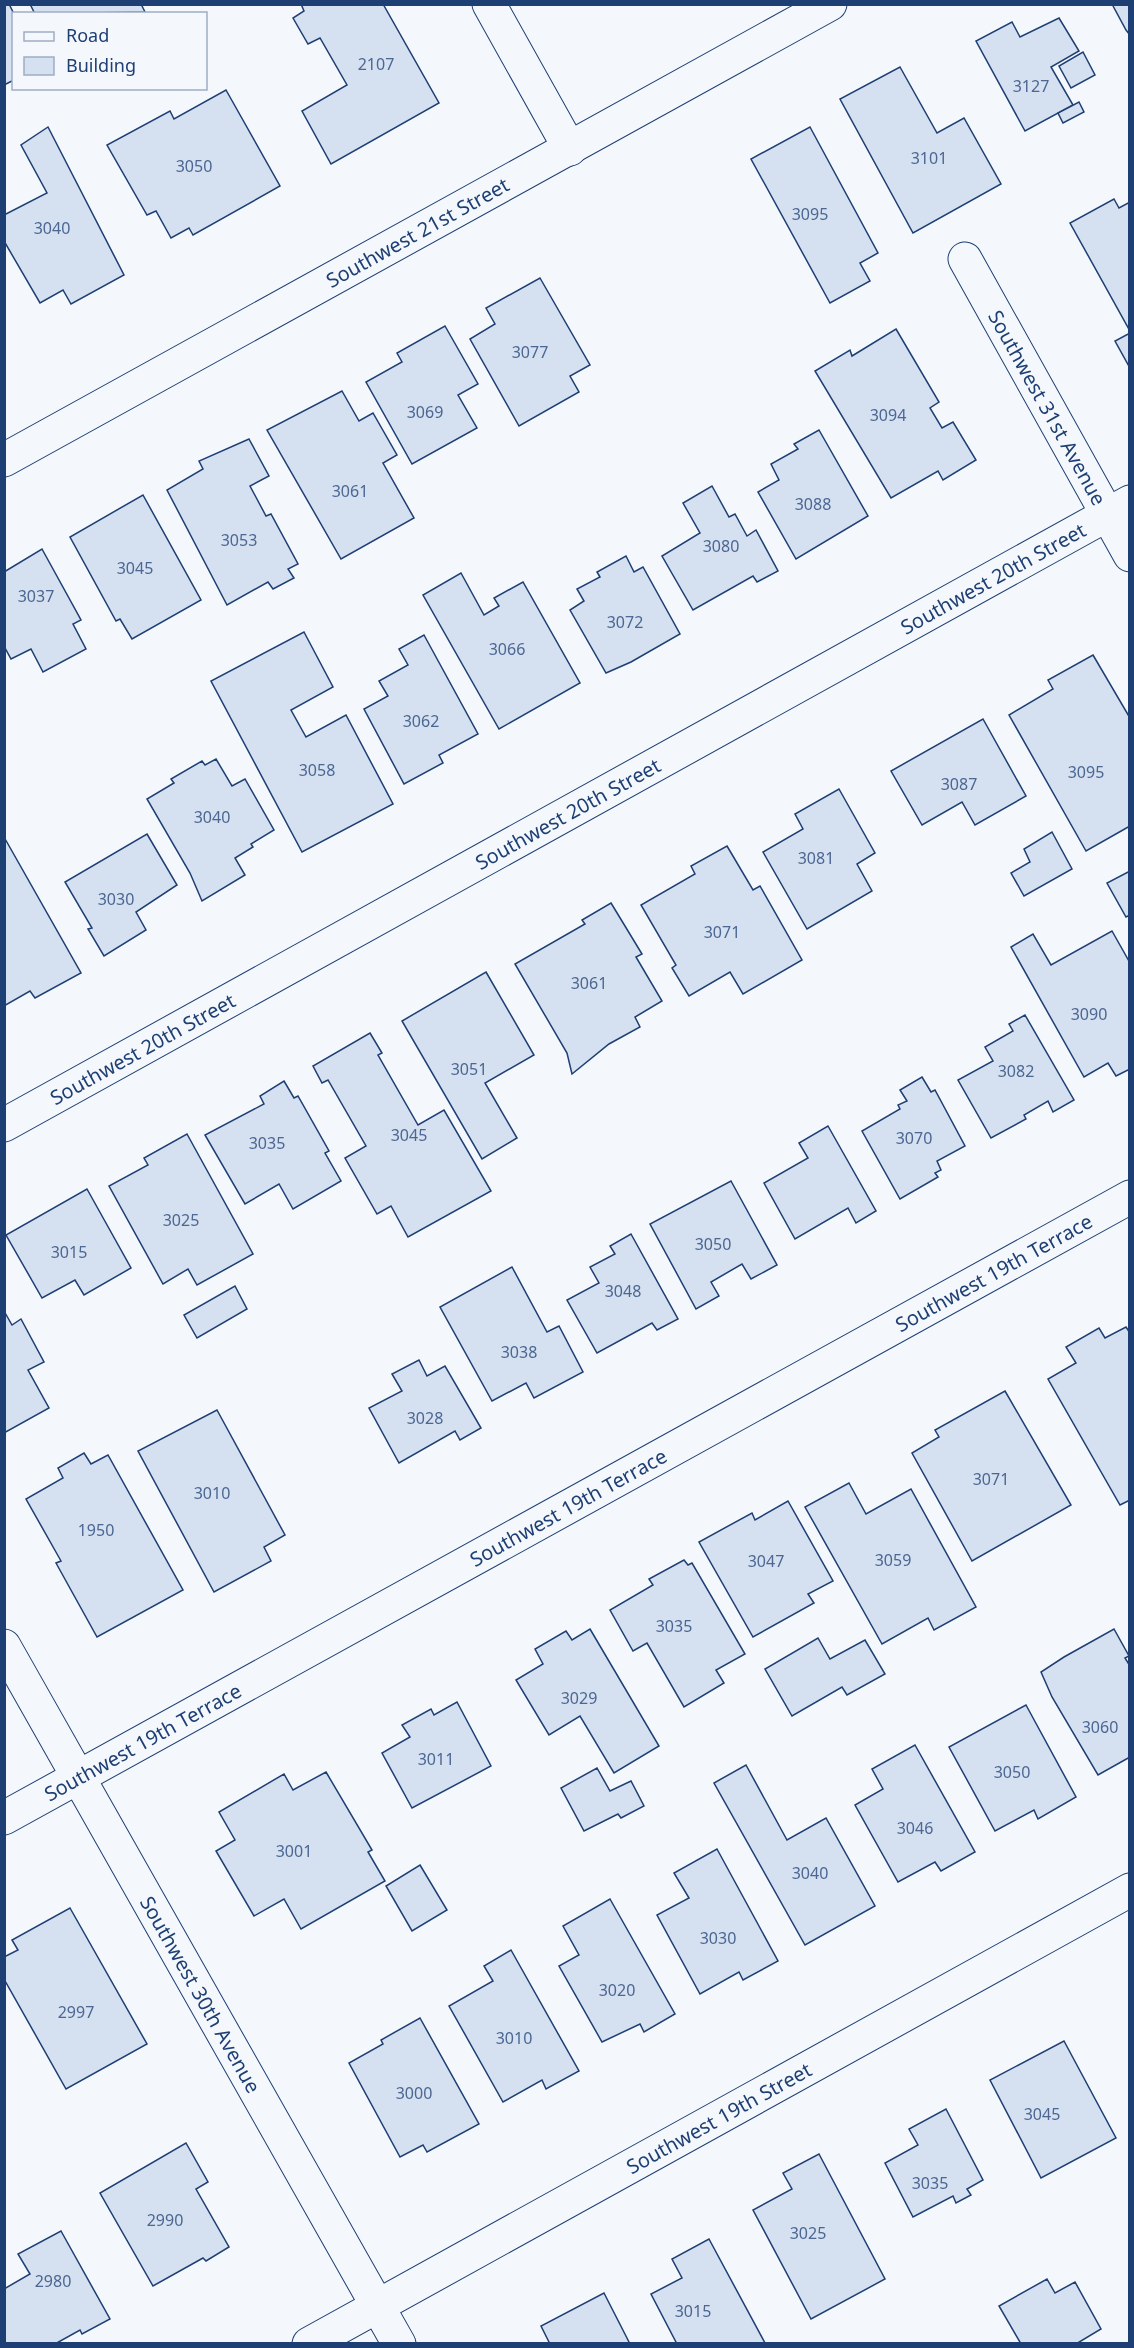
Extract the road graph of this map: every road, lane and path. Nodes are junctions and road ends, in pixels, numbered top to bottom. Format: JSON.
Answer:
{"nodes":[{"id":1,"x":489,"y":4,"type":"edge"},
{"id":2,"x":831,"y":4,"type":"edge"},
{"id":3,"x":570,"y":149,"type":"junction"},
{"id":4,"x":965,"y":259,"type":"dead end"},
{"id":5,"x":4,"y":460,"type":"edge"},
{"id":6,"x":1118,"y":508,"type":"edge"},
{"id":7,"x":1130,"y":555,"type":"edge"},
{"id":8,"x":4,"y":1125,"type":"edge"},
{"id":9,"x":1130,"y":1197,"type":"edge"},
{"id":10,"x":4,"y":1646,"type":"edge"},
{"id":11,"x":79,"y":1777,"type":"junction"},
{"id":12,"x":4,"y":1818,"type":"edge"},
{"id":13,"x":1130,"y":1890,"type":"edge"},
{"id":14,"x":378,"y":2305,"type":"junction"},
{"id":15,"x":309,"y":2343,"type":"edge"},
{"id":16,"x":399,"y":2343,"type":"edge"}],
"edges":[{"from":1,"to":3,"type":"street"},
{"from":2,"to":3,"type":"street","name":"Southwest 21st Street"},
{"from":3,"to":5,"type":"street","name":"Southwest 21st Street"},
{"from":4,"to":6,"type":"street","name":"Southwest 31st Avenue"},
{"from":6,"to":7,"type":"street","name":"Southwest 31st Avenue"},
{"from":6,"to":8,"type":"street","name":"Southwest 20th Street"},
{"from":9,"to":11,"type":"street","name":"Southwest 19th Terrace"},
{"from":10,"to":11,"type":"street","name":"Southwest 30th Avenue"},
{"from":11,"to":12,"type":"street","name":"Southwest 19th Terrace"},
{"from":11,"to":14,"type":"street","name":"Southwest 30th Avenue"},
{"from":13,"to":14,"type":"street","name":"Southwest 19th Street"},
{"from":14,"to":15,"type":"street","name":"Southwest 19th Street"},
{"from":14,"to":16,"type":"street","name":"Southwest 30th Avenue"}]}
